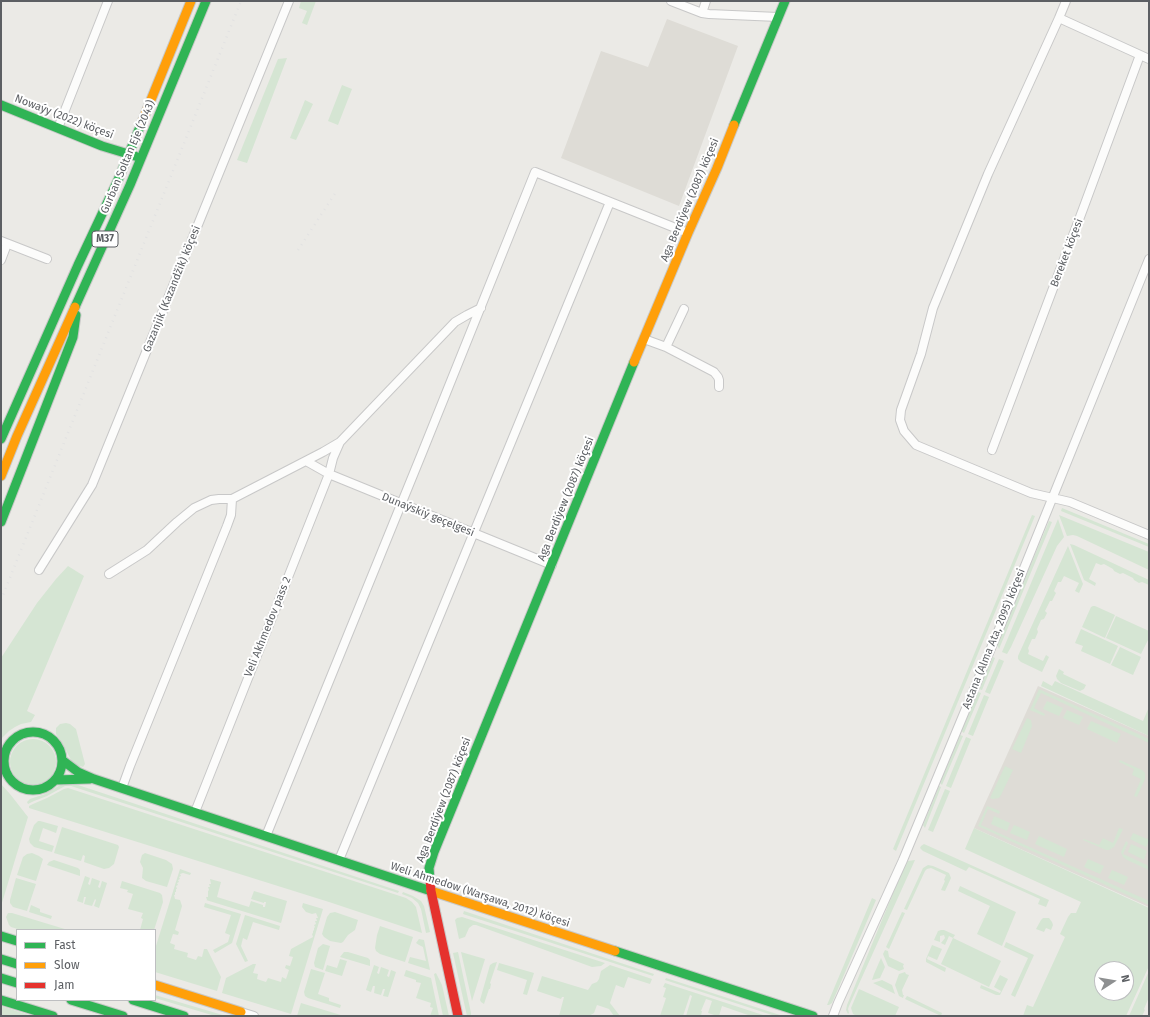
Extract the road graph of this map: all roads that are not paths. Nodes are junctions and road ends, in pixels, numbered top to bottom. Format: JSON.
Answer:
{"nodes":[{"id":1,"x":108,"y":1,"type":"edge"},
{"id":2,"x":191,"y":1,"type":"edge"},
{"id":3,"x":206,"y":1,"type":"edge"},
{"id":4,"x":289,"y":1,"type":"edge"},
{"id":5,"x":671,"y":1,"type":"edge"},
{"id":6,"x":706,"y":1,"type":"edge"},
{"id":7,"x":785,"y":1,"type":"edge"},
{"id":8,"x":1066,"y":1,"type":"edge"},
{"id":9,"x":702,"y":12,"type":"junction"},
{"id":10,"x":778,"y":17,"type":"junction"},
{"id":11,"x":1060,"y":18,"type":"junction"},
{"id":12,"x":1140,"y":55,"type":"junction"},
{"id":13,"x":1149,"y":59,"type":"edge"},
{"id":14,"x":1,"y":106,"type":"edge"},
{"id":15,"x":58,"y":128,"type":"junction"},
{"id":16,"x":128,"y":154,"type":"junction"},
{"id":17,"x":141,"y":159,"type":"junction"},
{"id":18,"x":610,"y":202,"type":"junction"},
{"id":19,"x":688,"y":233,"type":"junction"},
{"id":20,"x":4,"y":242,"type":"edge"},
{"id":21,"x":47,"y":259,"type":"dead end"},
{"id":22,"x":1149,"y":259,"type":"edge"},
{"id":23,"x":1,"y":260,"type":"edge"},
{"id":24,"x":79,"y":298,"type":"junction"},
{"id":25,"x":481,"y":308,"type":"junction"},
{"id":26,"x":684,"y":309,"type":"dead end"},
{"id":27,"x":644,"y":339,"type":"junction"},
{"id":28,"x":666,"y":347,"type":"junction"},
{"id":29,"x":719,"y":387,"type":"dead end"},
{"id":30,"x":1,"y":439,"type":"edge"},
{"id":31,"x":340,"y":442,"type":"junction"},
{"id":32,"x":992,"y":450,"type":"dead end"},
{"id":33,"x":306,"y":461,"type":"junction"},
{"id":34,"x":330,"y":474,"type":"junction"},
{"id":35,"x":1,"y":476,"type":"edge"},
{"id":36,"x":1052,"y":498,"type":"junction"},
{"id":37,"x":232,"y":499,"type":"junction"},
{"id":38,"x":402,"y":504,"type":"junction"},
{"id":39,"x":1,"y":522,"type":"edge"},
{"id":40,"x":473,"y":533,"type":"junction"},
{"id":41,"x":1149,"y":535,"type":"edge"},
{"id":42,"x":552,"y":565,"type":"junction"},
{"id":43,"x":39,"y":570,"type":"dead end"},
{"id":44,"x":109,"y":574,"type":"dead end"},
{"id":45,"x":62,"y":760,"type":"junction"},
{"id":46,"x":94,"y":779,"type":"junction"},
{"id":47,"x":55,"y":780,"type":"junction"},
{"id":48,"x":122,"y":788,"type":"junction"},
{"id":49,"x":195,"y":812,"type":"junction"},
{"id":50,"x":266,"y":836,"type":"junction"},
{"id":51,"x":339,"y":860,"type":"junction"},
{"id":52,"x":431,"y":891,"type":"junction"},
{"id":53,"x":1,"y":936,"type":"edge"},
{"id":54,"x":16,"y":941,"type":"edge"},
{"id":55,"x":1,"y":959,"type":"edge"},
{"id":56,"x":16,"y":964,"type":"edge"},
{"id":57,"x":1,"y":978,"type":"edge"},
{"id":58,"x":16,"y":983,"type":"edge"},
{"id":59,"x":156,"y":985,"type":"edge"},
{"id":60,"x":1,"y":1000,"type":"edge"},
{"id":61,"x":74,"y":1001,"type":"edge"},
{"id":62,"x":136,"y":1001,"type":"edge"},
{"id":63,"x":241,"y":1012,"type":"joint"},
{"id":64,"x":53,"y":1016,"type":"edge"},
{"id":65,"x":123,"y":1016,"type":"edge"},
{"id":66,"x":184,"y":1016,"type":"edge"},
{"id":67,"x":254,"y":1016,"type":"edge"},
{"id":68,"x":458,"y":1016,"type":"edge"},
{"id":69,"x":813,"y":1016,"type":"edge"},
{"id":70,"x":834,"y":1016,"type":"edge"}],
"edges":[{"from":1,"to":15,"type":"street"},
{"from":2,"to":16,"type":"main road","name":"Gurban Soltan Eje (2043)","number":"M37"},
{"from":3,"to":17,"type":"main road","name":"Gurban Soltan Eje (2043)","number":"M37"},
{"from":4,"to":43,"type":"street","name":"Gazanjik (Kazandžik) köçesi"},
{"from":5,"to":9,"type":"street"},
{"from":6,"to":9,"type":"street"},
{"from":7,"to":10,"type":"main road","name":"Aga Berdiýew (2087) köçesi"},
{"from":8,"to":11,"type":"street"},
{"from":9,"to":10,"type":"street"},
{"from":10,"to":19,"type":"main road","name":"Aga Berdiýew (2087) köçesi"},
{"from":11,"to":12,"type":"street"},
{"from":11,"to":36,"type":"street"},
{"from":12,"to":13,"type":"street"},
{"from":12,"to":32,"type":"street","name":"Bereket köçesi"},
{"from":14,"to":15,"type":"main road","name":"Nowaýy (2022) köçesi"},
{"from":15,"to":16,"type":"main road","name":"Nowaýy (2022) köçesi"},
{"from":16,"to":17,"type":"main road","name":"Nowaýy (2022) köçesi"},
{"from":16,"to":30,"type":"main road","name":"Gurban Soltan Eje (2043)","number":"M37"},
{"from":17,"to":24,"type":"main road","name":"Gurban Soltan Eje (2043)","number":"M37"},
{"from":18,"to":19,"type":"street"},
{"from":18,"to":25,"type":"street"},
{"from":18,"to":40,"type":"street"},
{"from":19,"to":27,"type":"main road","name":"Aga Berdiýew (2087) köçesi"},
{"from":20,"to":21,"type":"street"},
{"from":20,"to":23,"type":"street"},
{"from":22,"to":36,"type":"street","name":"Astana (Alma Ata, 2095) köçesi"},
{"from":24,"to":35,"type":"main road","name":"Gurban Soltan Eje (2043)","number":"M37"},
{"from":24,"to":39,"type":"main road"},
{"from":25,"to":31,"type":"street"},
{"from":25,"to":38,"type":"street"},
{"from":26,"to":28,"type":"street"},
{"from":27,"to":28,"type":"street"},
{"from":27,"to":42,"type":"main road","name":"Aga Berdiýew (2087) köçesi"},
{"from":28,"to":29,"type":"street"},
{"from":31,"to":33,"type":"street"},
{"from":31,"to":34,"type":"street","name":"Veli Akhmedov pass 2"},
{"from":33,"to":34,"type":"street","name":"Dunaýskiý geçelgesi"},
{"from":33,"to":37,"type":"street"},
{"from":34,"to":38,"type":"street","name":"Dunaýskiý geçelgesi"},
{"from":34,"to":49,"type":"street","name":"Veli Akhmedov pass 2"},
{"from":36,"to":41,"type":"street"},
{"from":36,"to":70,"type":"street","name":"Astana (Alma Ata, 2095) köçesi"},
{"from":37,"to":44,"type":"street"},
{"from":37,"to":48,"type":"street"},
{"from":38,"to":40,"type":"street","name":"Dunaýskiý geçelgesi"},
{"from":38,"to":50,"type":"street"},
{"from":40,"to":42,"type":"street","name":"Dunaýskiý geçelgesi"},
{"from":40,"to":51,"type":"street"},
{"from":42,"to":52,"type":"main road","name":"Aga Berdiýew (2087) köçesi"},
{"from":45,"to":46,"type":"main road","name":"Weli Ahmedow (Warşawa, 2012) köçesi"},
{"from":45,"to":47,"type":"main road"},
{"from":45,"to":47,"type":"main road","name":"Weli Ahmedow (Warşawa, 2012) köçesi"},
{"from":46,"to":47,"type":"main road","name":"Weli Ahmedow (Warşawa, 2012) köçesi"},
{"from":46,"to":48,"type":"main road","name":"Weli Ahmedow (Warşawa, 2012) köçesi"},
{"from":48,"to":49,"type":"main road","name":"Weli Ahmedow (Warşawa, 2012) köçesi"},
{"from":49,"to":50,"type":"main road","name":"Weli Ahmedow (Warşawa, 2012) köçesi"},
{"from":50,"to":51,"type":"main road","name":"Weli Ahmedow (Warşawa, 2012) köçesi"},
{"from":51,"to":52,"type":"main road","name":"Weli Ahmedow (Warşawa, 2012) köçesi"},
{"from":52,"to":68,"type":"main road","name":"Aga Berdiýew (2087) köçesi"},
{"from":52,"to":69,"type":"main road","name":"Weli Ahmedow (Warşawa, 2012) köçesi"},
{"from":53,"to":54,"type":"main road"},
{"from":55,"to":56,"type":"main road"},
{"from":57,"to":58,"type":"main road"},
{"from":59,"to":63,"type":"main road"},
{"from":60,"to":64,"type":"main road"},
{"from":61,"to":65,"type":"main road"},
{"from":62,"to":66,"type":"main road"},
{"from":63,"to":67,"type":"street"}]}
